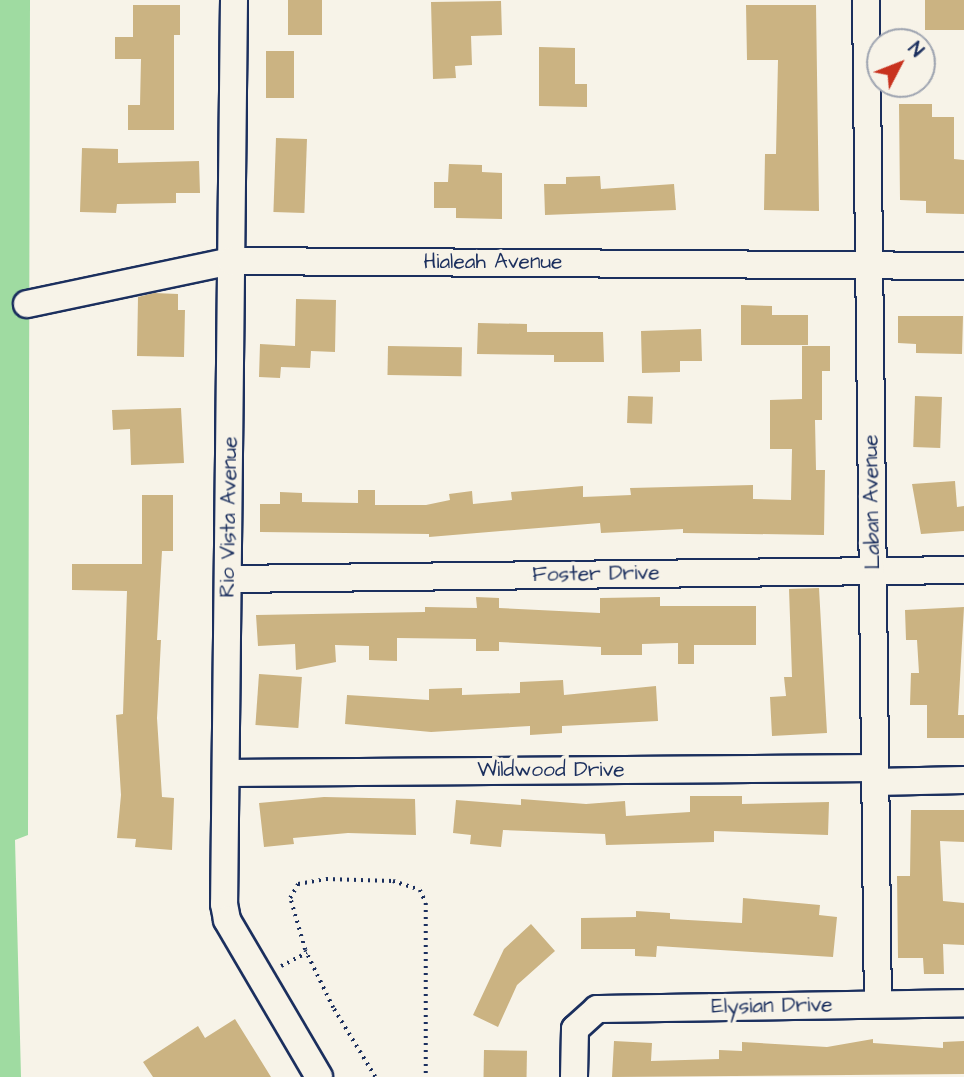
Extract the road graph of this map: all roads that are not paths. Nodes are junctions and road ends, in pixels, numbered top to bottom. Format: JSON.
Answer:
{"nodes":[{"id":1,"x":234,"y":0,"type":"edge"},
{"id":2,"x":866,"y":0,"type":"edge"},
{"id":3,"x":231,"y":261,"type":"junction"},
{"id":4,"x":869,"y":265,"type":"junction"},
{"id":5,"x":964,"y":266,"type":"edge"},
{"id":6,"x":27,"y":304,"type":"dead end"},
{"id":7,"x":964,"y":570,"type":"edge"},
{"id":8,"x":873,"y":571,"type":"junction"},
{"id":9,"x":229,"y":579,"type":"junction"},
{"id":10,"x":226,"y":773,"type":"junction"},
{"id":11,"x":875,"y":775,"type":"junction"},
{"id":12,"x":964,"y":780,"type":"edge"},
{"id":13,"x":964,"y":1003,"type":"edge"},
{"id":14,"x":878,"y":1004,"type":"junction"},
{"id":15,"x":319,"y":1077,"type":"edge"},
{"id":16,"x":575,"y":1077,"type":"edge"}],
"edges":[{"from":1,"to":3,"type":"street","name":"Rio Vista Avenue"},
{"from":2,"to":4,"type":"street","name":"Laban Avenue"},
{"from":3,"to":4,"type":"street","name":"Hialeah Avenue"},
{"from":3,"to":6,"type":"street","name":"Hialeah Avenue"},
{"from":3,"to":9,"type":"street","name":"Rio Vista Avenue"},
{"from":4,"to":5,"type":"street","name":"Hialeah Avenue"},
{"from":4,"to":8,"type":"street","name":"Laban Avenue"},
{"from":7,"to":8,"type":"street","name":"Foster Drive"},
{"from":8,"to":9,"type":"street","name":"Foster Drive"},
{"from":8,"to":11,"type":"street","name":"Laban Avenue"},
{"from":9,"to":10,"type":"street","name":"Rio Vista Avenue"},
{"from":10,"to":11,"type":"street","name":"Wildwood Drive"},
{"from":10,"to":15,"type":"street","name":"Rio Vista Avenue"},
{"from":11,"to":12,"type":"street","name":"Wildwood Drive"},
{"from":11,"to":14,"type":"street","name":"Laban Avenue"},
{"from":13,"to":14,"type":"street","name":"Elysian Drive"},
{"from":14,"to":16,"type":"street","name":"Elysian Drive"}]}
